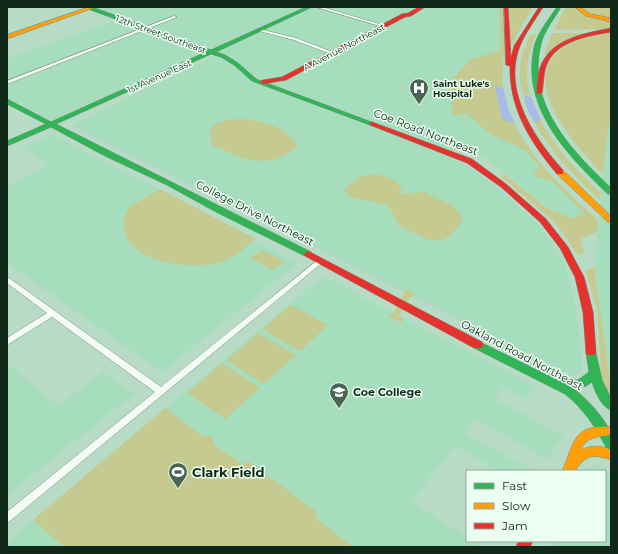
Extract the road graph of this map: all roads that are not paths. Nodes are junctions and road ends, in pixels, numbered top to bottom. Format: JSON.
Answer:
{"nodes":[{"id":1,"x":91,"y":7,"type":"edge"},
{"id":2,"x":310,"y":7,"type":"edge"},
{"id":3,"x":318,"y":7,"type":"edge"},
{"id":4,"x":414,"y":7,"type":"edge"},
{"id":5,"x":423,"y":7,"type":"edge"},
{"id":6,"x":506,"y":7,"type":"edge"},
{"id":7,"x":541,"y":7,"type":"edge"},
{"id":8,"x":559,"y":7,"type":"edge"},
{"id":9,"x":577,"y":7,"type":"edge"},
{"id":10,"x":404,"y":15,"type":"junction"},
{"id":11,"x":175,"y":17,"type":"dead end"},
{"id":12,"x":611,"y":20,"type":"edge"},
{"id":13,"x":384,"y":26,"type":"junction"},
{"id":14,"x":146,"y":28,"type":"junction"},
{"id":15,"x":260,"y":30,"type":"junction"},
{"id":16,"x":611,"y":30,"type":"edge"},
{"id":17,"x":7,"y":37,"type":"edge"},
{"id":18,"x":211,"y":52,"type":"junction"},
{"id":19,"x":333,"y":53,"type":"junction"},
{"id":20,"x":284,"y":79,"type":"junction"},
{"id":21,"x":259,"y":82,"type":"junction"},
{"id":22,"x":512,"y":82,"type":"junction"},
{"id":23,"x":7,"y":83,"type":"edge"},
{"id":24,"x":288,"y":92,"type":"junction"},
{"id":25,"x":538,"y":96,"type":"junction"},
{"id":26,"x":7,"y":101,"type":"edge"},
{"id":27,"x":51,"y":124,"type":"junction"},
{"id":28,"x":7,"y":144,"type":"edge"},
{"id":29,"x":611,"y":192,"type":"edge"},
{"id":30,"x":611,"y":220,"type":"edge"},
{"id":31,"x":321,"y":261,"type":"junction"},
{"id":32,"x":7,"y":280,"type":"edge"},
{"id":33,"x":52,"y":313,"type":"junction"},
{"id":34,"x":445,"y":328,"type":"joint"},
{"id":35,"x":7,"y":342,"type":"edge"},
{"id":36,"x":593,"y":374,"type":"junction"},
{"id":37,"x":556,"y":384,"type":"junction"},
{"id":38,"x":161,"y":392,"type":"junction"},
{"id":39,"x":611,"y":406,"type":"edge"},
{"id":40,"x":608,"y":431,"type":"edge"},
{"id":41,"x":611,"y":446,"type":"edge"},
{"id":42,"x":611,"y":455,"type":"edge"},
{"id":43,"x":570,"y":467,"type":"edge"},
{"id":44,"x":7,"y":518,"type":"edge"}],
"edges":[{"from":1,"to":14,"type":"main road","name":"12th Street Southeast"},
{"from":1,"to":17,"type":"main road"},
{"from":2,"to":15,"type":"main road","name":"1st Avenue East"},
{"from":3,"to":13,"type":"street"},
{"from":4,"to":10,"type":"main road","name":"A Avenue Northeast"},
{"from":5,"to":10,"type":"main road","name":"A Avenue Northeast"},
{"from":6,"to":22,"type":"main road"},
{"from":7,"to":22,"type":"main road"},
{"from":8,"to":25,"type":"main road"},
{"from":9,"to":12,"type":"main road"},
{"from":10,"to":13,"type":"main road","name":"A Avenue Northeast"},
{"from":11,"to":14,"type":"street"},
{"from":13,"to":19,"type":"main road","name":"A Avenue Northeast"},
{"from":14,"to":18,"type":"main road","name":"12th Street Southeast"},
{"from":14,"to":23,"type":"street"},
{"from":15,"to":18,"type":"main road","name":"1st Avenue East"},
{"from":15,"to":19,"type":"street"},
{"from":16,"to":25,"type":"main road"},
{"from":18,"to":21,"type":"main road","name":"Coe Road Northeast"},
{"from":18,"to":27,"type":"main road","name":"1st Avenue East"},
{"from":19,"to":20,"type":"main road","name":"A Avenue Northeast"},
{"from":20,"to":21,"type":"main road","name":"A Avenue Northeast"},
{"from":20,"to":24,"type":"main road"},
{"from":21,"to":24,"type":"main road","name":"Coe Road Northeast"},
{"from":22,"to":30,"type":"main road"},
{"from":24,"to":36,"type":"main road","name":"Coe Road Northeast"},
{"from":25,"to":29,"type":"main road"},
{"from":26,"to":27,"type":"main road","name":"College Drive Northeast"},
{"from":27,"to":28,"type":"main road","name":"1st Avenue East"},
{"from":27,"to":31,"type":"main road","name":"College Drive Northeast"},
{"from":31,"to":34,"type":"main road","name":"College Drive Northeast"},
{"from":31,"to":38,"type":"street"},
{"from":32,"to":33,"type":"street"},
{"from":33,"to":35,"type":"street"},
{"from":33,"to":38,"type":"street"},
{"from":34,"to":37,"type":"main road","name":"Oakland Road Northeast"},
{"from":36,"to":37,"type":"main road"},
{"from":36,"to":39,"type":"main road","name":"Coe Road Northeast"},
{"from":37,"to":40,"type":"main road","name":"Oakland Road Northeast"},
{"from":38,"to":44,"type":"street"},
{"from":40,"to":41,"type":"main road","name":"Oakland Road Northeast"},
{"from":40,"to":43,"type":"main road"},
{"from":42,"to":43,"type":"main road"}]}
